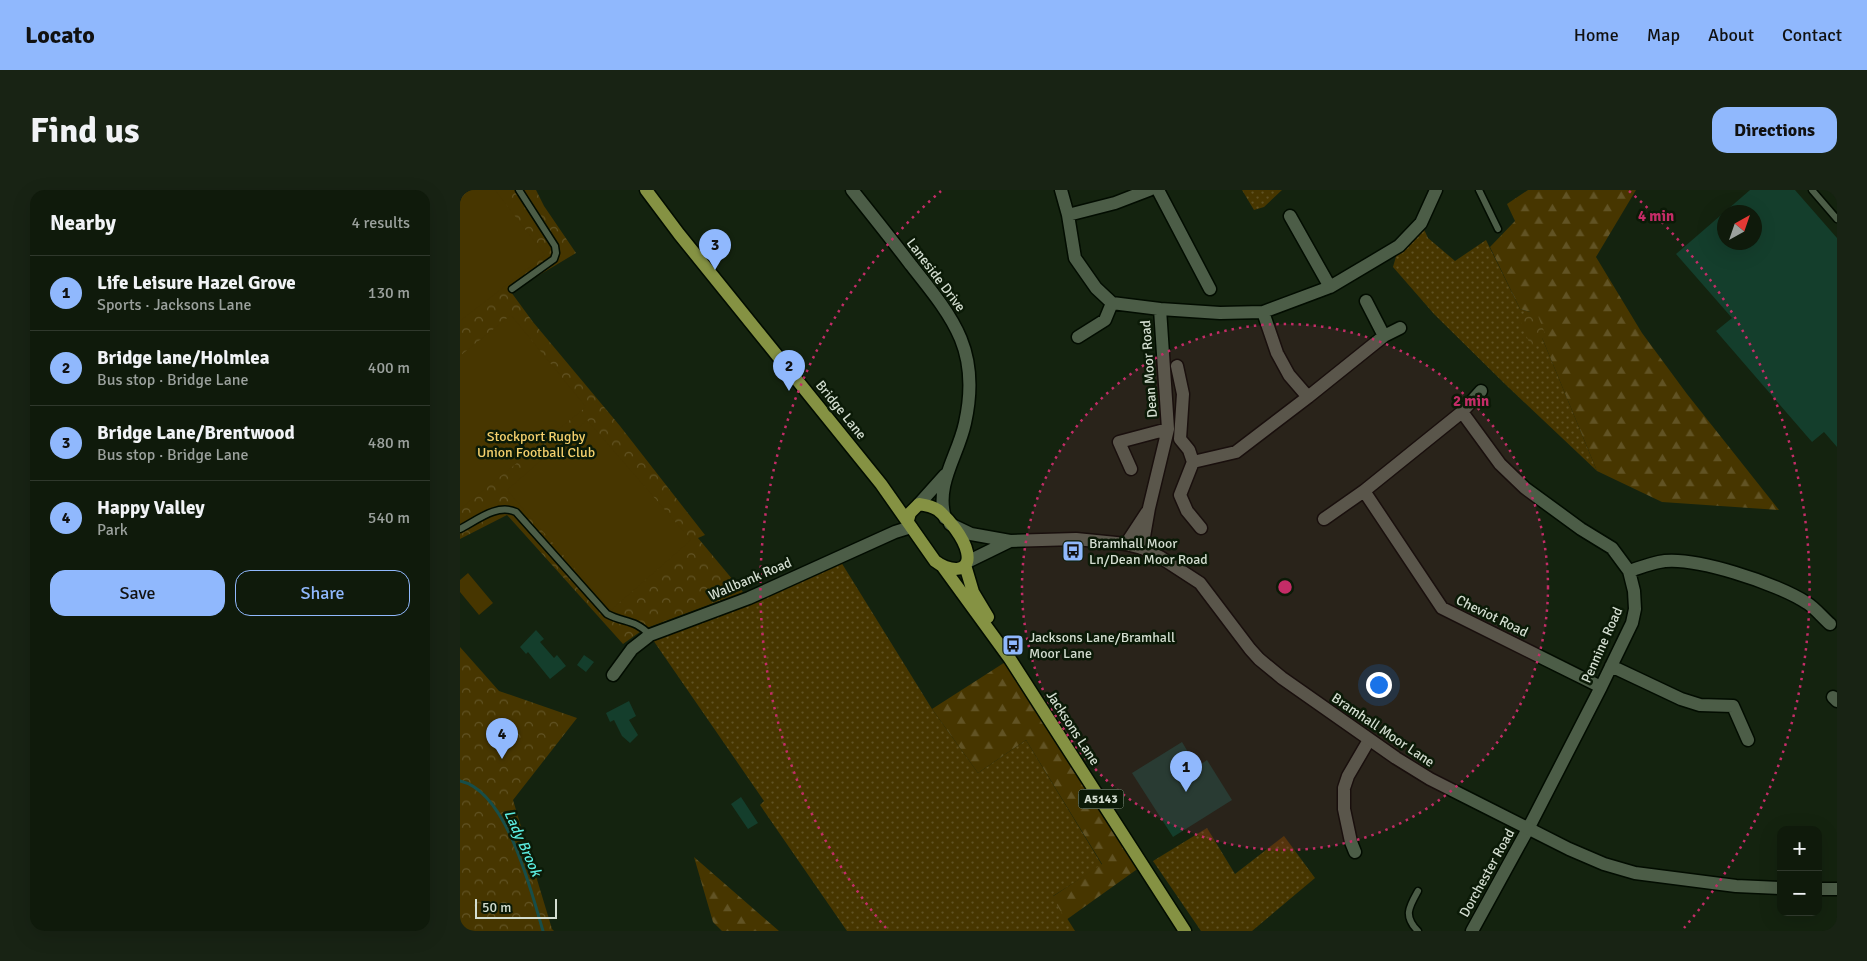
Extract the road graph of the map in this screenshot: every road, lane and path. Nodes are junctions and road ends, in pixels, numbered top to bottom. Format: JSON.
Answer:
{"nodes":[{"id":1,"x":518,"y":190,"type":"edge"},
{"id":2,"x":646,"y":190,"type":"edge"},
{"id":3,"x":852,"y":190,"type":"edge"},
{"id":4,"x":1061,"y":190,"type":"edge"},
{"id":5,"x":1149,"y":190,"type":"edge"},
{"id":6,"x":1158,"y":190,"type":"edge"},
{"id":7,"x":1436,"y":190,"type":"edge"},
{"id":8,"x":1478,"y":190,"type":"edge"},
{"id":9,"x":1812,"y":190,"type":"edge"},
{"id":10,"x":1068,"y":215,"type":"junction"},
{"id":11,"x":1290,"y":216,"type":"dead end"},
{"id":12,"x":1837,"y":219,"type":"edge"},
{"id":13,"x":1498,"y":229,"type":"dead end"},
{"id":14,"x":1330,"y":287,"type":"junction"},
{"id":15,"x":512,"y":289,"type":"dead end"},
{"id":16,"x":1210,"y":289,"type":"dead end"},
{"id":17,"x":1366,"y":301,"type":"dead end"},
{"id":18,"x":1112,"y":303,"type":"junction"},
{"id":19,"x":1160,"y":309,"type":"junction"},
{"id":20,"x":1263,"y":312,"type":"junction"},
{"id":21,"x":1400,"y":328,"type":"dead end"},
{"id":22,"x":1384,"y":336,"type":"junction"},
{"id":23,"x":1078,"y":337,"type":"dead end"},
{"id":24,"x":1177,"y":366,"type":"dead end"},
{"id":25,"x":1481,"y":391,"type":"dead end"},
{"id":26,"x":1308,"y":397,"type":"junction"},
{"id":27,"x":1462,"y":412,"type":"junction"},
{"id":28,"x":1168,"y":429,"type":"junction"},
{"id":29,"x":1193,"y":462,"type":"junction"},
{"id":30,"x":1132,"y":469,"type":"dead end"},
{"id":31,"x":945,"y":475,"type":"junction"},
{"id":32,"x":882,"y":484,"type":"junction"},
{"id":33,"x":1364,"y":491,"type":"junction"},
{"id":34,"x":918,"y":505,"type":"junction"},
{"id":35,"x":1149,"y":508,"type":"junction"},
{"id":36,"x":1324,"y":519,"type":"dead end"},
{"id":37,"x":948,"y":521,"type":"junction"},
{"id":38,"x":909,"y":523,"type":"junction"},
{"id":39,"x":1201,"y":528,"type":"dead end"},
{"id":40,"x":460,"y":529,"type":"edge"},
{"id":41,"x":1010,"y":541,"type":"junction"},
{"id":42,"x":1126,"y":544,"type":"junction"},
{"id":43,"x":1142,"y":548,"type":"junction"},
{"id":44,"x":966,"y":563,"type":"junction"},
{"id":45,"x":943,"y":567,"type":"junction"},
{"id":46,"x":1629,"y":571,"type":"junction"},
{"id":47,"x":1830,"y":624,"type":"dead end"},
{"id":48,"x":650,"y":635,"type":"junction"},
{"id":49,"x":1611,"y":666,"type":"junction"},
{"id":50,"x":1016,"y":668,"type":"junction"},
{"id":51,"x":613,"y":675,"type":"dead end"},
{"id":52,"x":1601,"y":687,"type":"junction"},
{"id":53,"x":1369,"y":740,"type":"junction"},
{"id":54,"x":1748,"y":740,"type":"dead end"},
{"id":55,"x":1528,"y":829,"type":"junction"},
{"id":56,"x":1355,"y":852,"type":"dead end"},
{"id":57,"x":1777,"y":888,"type":"edge"},
{"id":58,"x":1822,"y":889,"type":"edge"},
{"id":59,"x":1837,"y":889,"type":"edge"},
{"id":60,"x":1418,"y":890,"type":"dead end"},
{"id":61,"x":1185,"y":931,"type":"edge"},
{"id":62,"x":1418,"y":931,"type":"edge"},
{"id":63,"x":1472,"y":931,"type":"edge"}],
"edges":[{"from":1,"to":15,"type":"lane"},
{"from":2,"to":32,"type":"main road","name":"Bridge Lane"},
{"from":3,"to":31,"type":"street","name":"Laneside Drive"},
{"from":4,"to":10,"type":"street"},
{"from":5,"to":10,"type":"street"},
{"from":6,"to":16,"type":"street"},
{"from":7,"to":14,"type":"street","name":"Dean Moor Road"},
{"from":8,"to":13,"type":"lane"},
{"from":9,"to":12,"type":"lane"},
{"from":10,"to":18,"type":"street"},
{"from":11,"to":14,"type":"street"},
{"from":14,"to":20,"type":"street","name":"Dean Moor Road"},
{"from":17,"to":22,"type":"street"},
{"from":18,"to":19,"type":"street"},
{"from":18,"to":23,"type":"street"},
{"from":19,"to":20,"type":"street","name":"Dean Moor Road"},
{"from":19,"to":28,"type":"street","name":"Dean Moor Road"},
{"from":20,"to":26,"type":"street"},
{"from":21,"to":22,"type":"street"},
{"from":22,"to":26,"type":"street"},
{"from":24,"to":29,"type":"street"},
{"from":25,"to":27,"type":"street"},
{"from":26,"to":29,"type":"street"},
{"from":27,"to":33,"type":"street"},
{"from":27,"to":46,"type":"street","name":"Pennine Road"},
{"from":28,"to":30,"type":"street"},
{"from":28,"to":35,"type":"street","name":"Dean Moor Road"},
{"from":29,"to":39,"type":"street"},
{"from":31,"to":34,"type":"street","name":"Laneside Drive"},
{"from":31,"to":37,"type":"street","name":"Laneside Drive"},
{"from":32,"to":34,"type":"main road","name":"Bridge Lane"},
{"from":32,"to":38,"type":"main road","name":"Bridge Lane"},
{"from":33,"to":36,"type":"street"},
{"from":33,"to":52,"type":"street","name":"Cheviot Road"},
{"from":34,"to":37,"type":"main road","name":"Bridge Lane"},
{"from":34,"to":38,"type":"main road"},
{"from":35,"to":42,"type":"street","name":"Dean Moor Road"},
{"from":35,"to":43,"type":"street","name":"Dean Moor Road"},
{"from":37,"to":41,"type":"street","name":"Bramhall Moor Lane"},
{"from":37,"to":44,"type":"main road","name":"Jacksons Lane"},
{"from":38,"to":45,"type":"main road","name":"Bridge Lane"},
{"from":38,"to":48,"type":"street","name":"Wallbank Road"},
{"from":40,"to":48,"type":"lane"},
{"from":41,"to":42,"type":"street","name":"Bramhall Moor Lane"},
{"from":41,"to":44,"type":"street","name":"Bramhall Moor Lane"},
{"from":42,"to":43,"type":"street","name":"Bramhall Moor Lane"},
{"from":43,"to":53,"type":"street","name":"Bramhall Moor Lane"},
{"from":44,"to":45,"type":"main road"},
{"from":44,"to":50,"type":"main road","name":"Jacksons Lane","number":"A5143"},
{"from":45,"to":50,"type":"main road","name":"Jacksons Lane","number":"A5143"},
{"from":46,"to":47,"type":"street"},
{"from":46,"to":49,"type":"street","name":"Pennine Road"},
{"from":48,"to":51,"type":"street","name":"Wallbank Road"},
{"from":49,"to":52,"type":"street","name":"Pennine Road"},
{"from":49,"to":54,"type":"street"},
{"from":50,"to":61,"type":"main road","name":"Jacksons Lane","number":"A5143"},
{"from":52,"to":55,"type":"street","name":"Pennine Road"},
{"from":53,"to":55,"type":"street","name":"Bramhall Moor Lane"},
{"from":53,"to":56,"type":"street"},
{"from":55,"to":57,"type":"street","name":"Bramhall Moor Lane"},
{"from":55,"to":63,"type":"street","name":"Dorchester Road"},
{"from":58,"to":59,"type":"street"},
{"from":60,"to":62,"type":"lane"}]}
